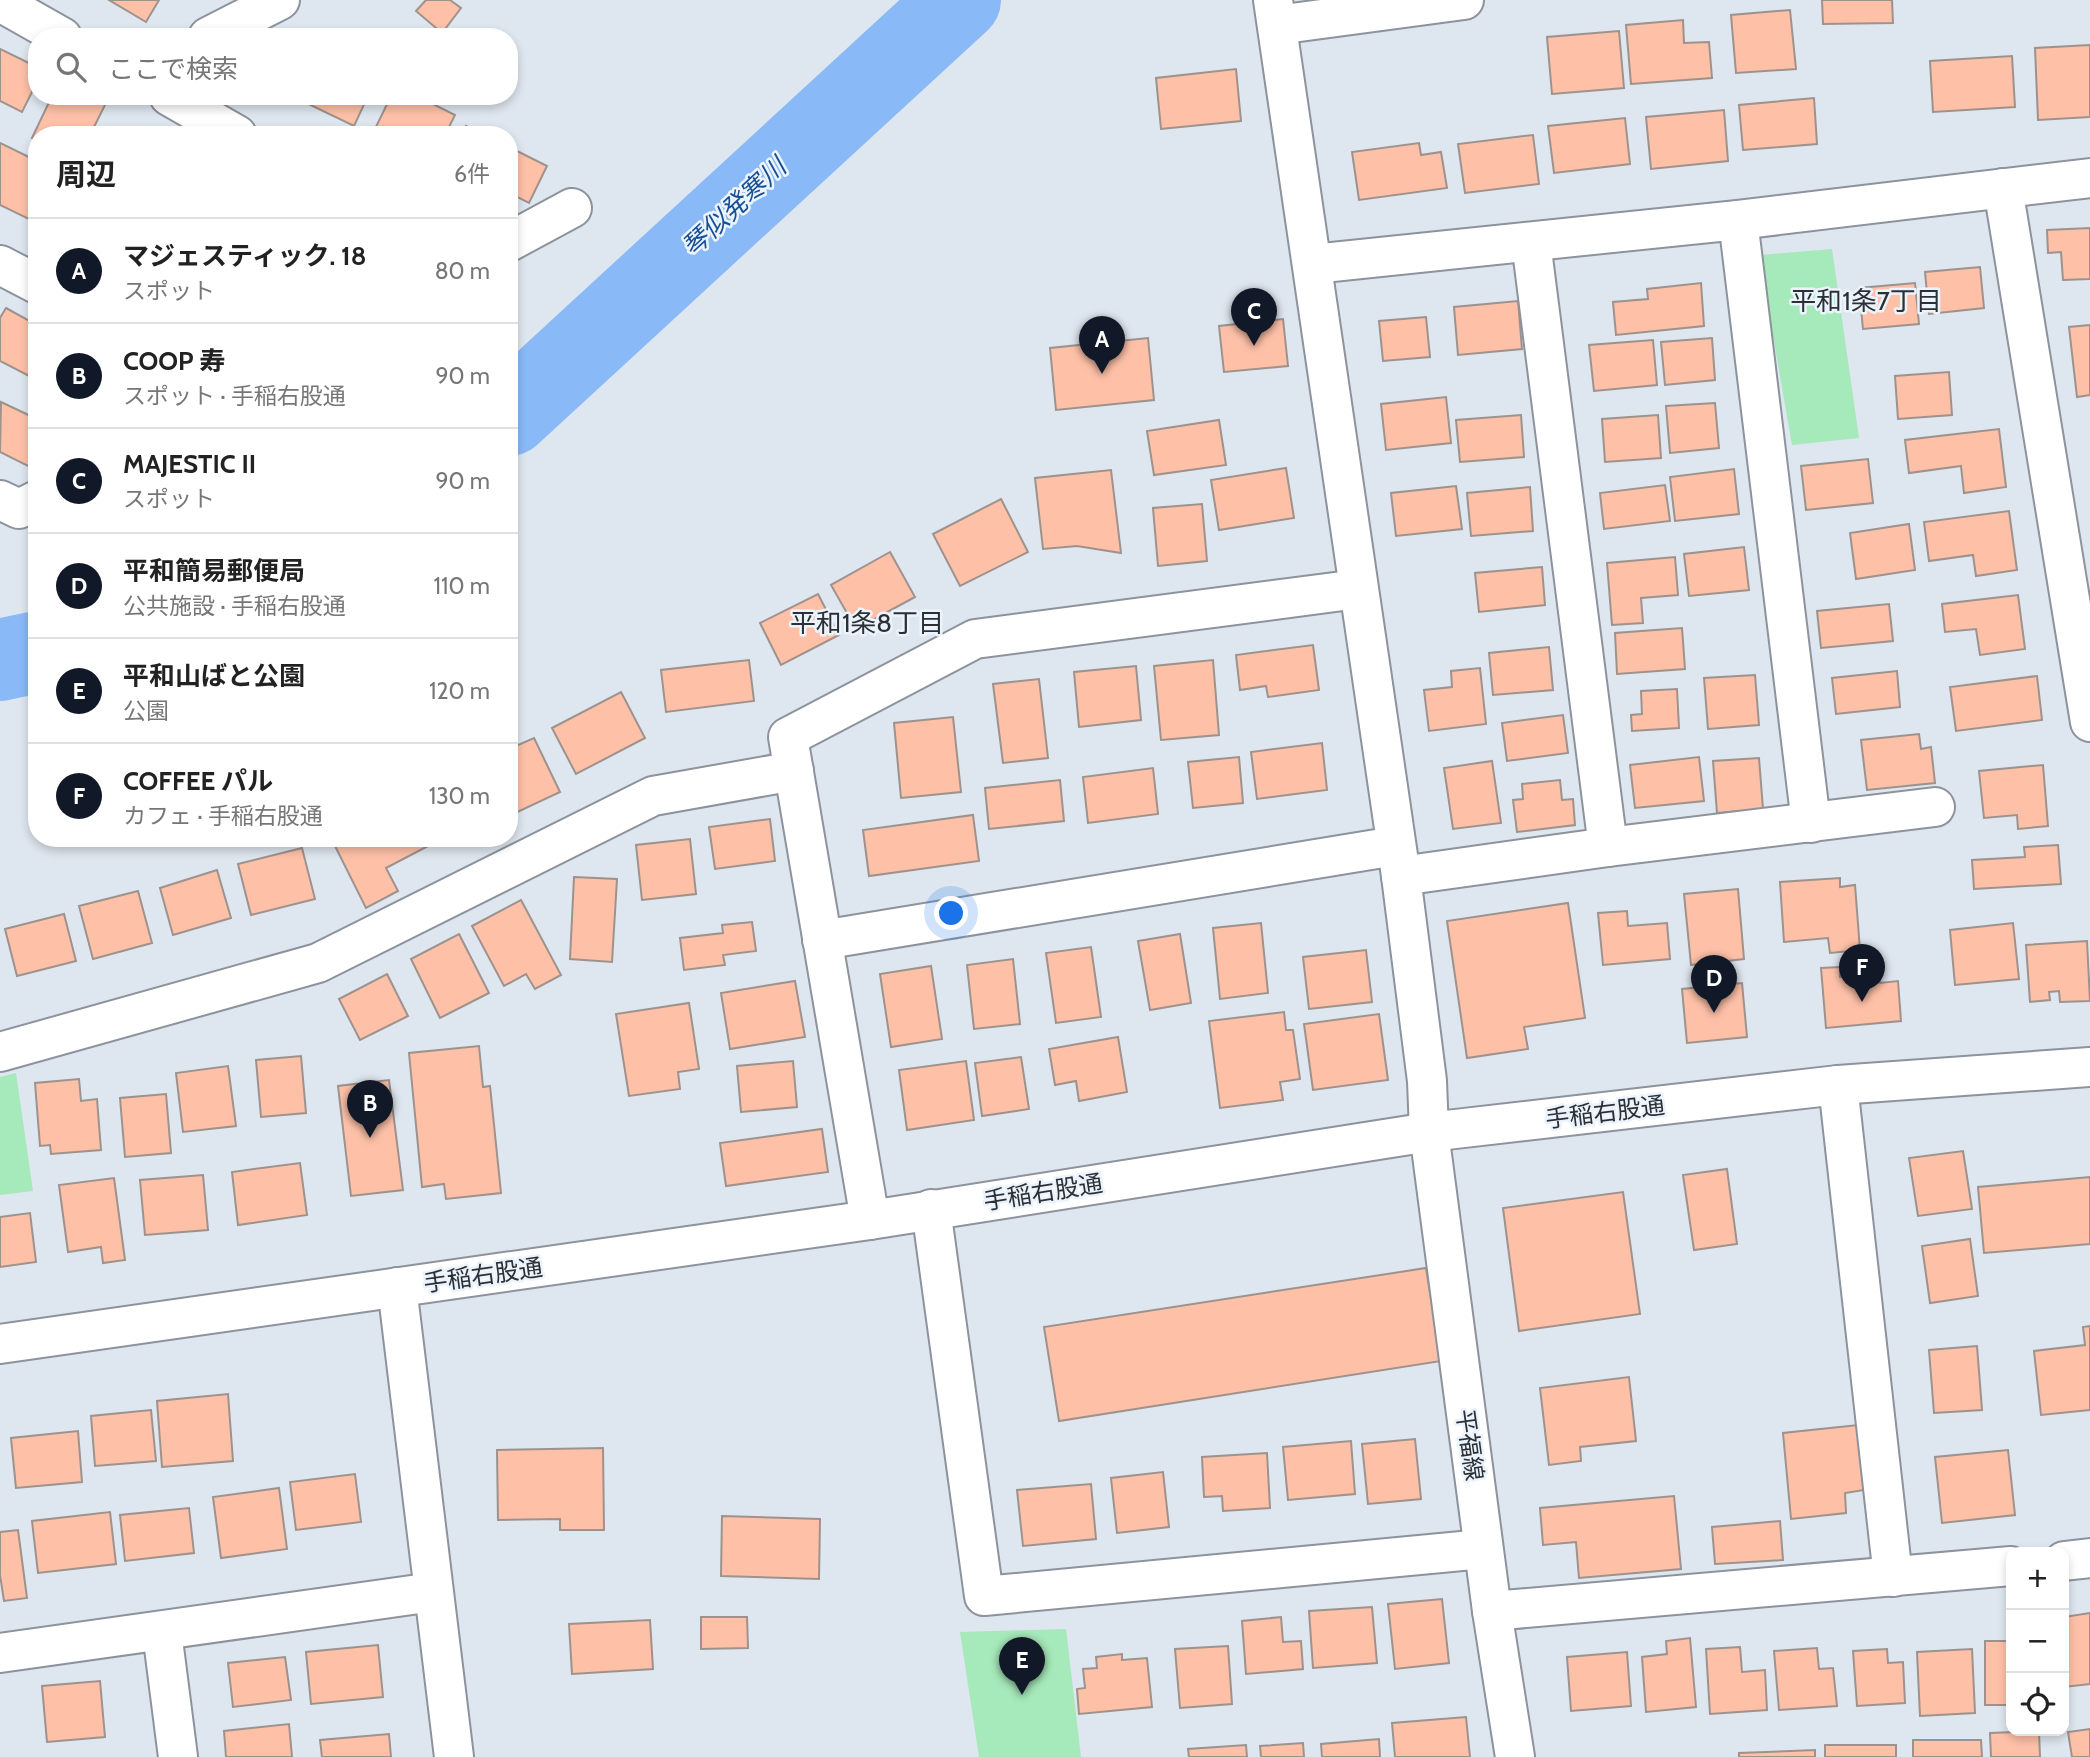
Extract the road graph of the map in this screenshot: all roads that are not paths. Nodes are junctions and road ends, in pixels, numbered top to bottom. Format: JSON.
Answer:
{"nodes":[{"id":1,"x":280,"y":0,"type":"edge"},
{"id":2,"x":1464,"y":0,"type":"edge"},
{"id":3,"x":0,"y":2,"type":"edge"},
{"id":4,"x":1275,"y":13,"type":"edge"},
{"id":5,"x":46,"y":28,"type":"edge"},
{"id":6,"x":226,"y":28,"type":"edge"},
{"id":7,"x":185,"y":105,"type":"edge"},
{"id":8,"x":221,"y":126,"type":"edge"},
{"id":9,"x":2090,"y":178,"type":"edge"},
{"id":10,"x":2003,"y":188,"type":"junction"},
{"id":11,"x":572,"y":208,"type":"dead end"},
{"id":12,"x":1738,"y":220,"type":"junction"},
{"id":13,"x":518,"y":237,"type":"edge"},
{"id":14,"x":1531,"y":242,"type":"junction"},
{"id":15,"x":1313,"y":264,"type":"junction"},
{"id":16,"x":0,"y":265,"type":"edge"},
{"id":17,"x":28,"y":279,"type":"edge"},
{"id":18,"x":0,"y":500,"type":"edge"},
{"id":19,"x":28,"y":504,"type":"edge"},
{"id":20,"x":1358,"y":589,"type":"junction"},
{"id":21,"x":2090,"y":722,"type":"edge"},
{"id":22,"x":794,"y":771,"type":"junction"},
{"id":23,"x":1935,"y":807,"type":"dead end"},
{"id":24,"x":1811,"y":823,"type":"junction"},
{"id":25,"x":1608,"y":847,"type":"junction"},
{"id":26,"x":1398,"y":861,"type":"junction"},
{"id":27,"x":822,"y":940,"type":"junction"},
{"id":28,"x":0,"y":1052,"type":"edge"},
{"id":29,"x":2090,"y":1067,"type":"edge"},
{"id":30,"x":1838,"y":1085,"type":"junction"},
{"id":31,"x":1429,"y":1132,"type":"junction"},
{"id":32,"x":931,"y":1209,"type":"junction"},
{"id":33,"x":870,"y":1220,"type":"junction"},
{"id":34,"x":397,"y":1287,"type":"junction"},
{"id":35,"x":0,"y":1344,"type":"edge"},
{"id":36,"x":1483,"y":1549,"type":"junction"},
{"id":37,"x":2090,"y":1558,"type":"edge"},
{"id":38,"x":2069,"y":1560,"type":"edge"},
{"id":39,"x":2006,"y":1566,"type":"edge"},
{"id":40,"x":1893,"y":1577,"type":"junction"},
{"id":41,"x":433,"y":1592,"type":"junction"},
{"id":42,"x":1492,"y":1611,"type":"junction"},
{"id":43,"x":162,"y":1632,"type":"junction"},
{"id":44,"x":0,"y":1653,"type":"edge"},
{"id":45,"x":178,"y":1757,"type":"edge"},
{"id":46,"x":454,"y":1757,"type":"edge"},
{"id":47,"x":1515,"y":1757,"type":"edge"}],
"edges":[{"from":1,"to":6,"type":"street"},
{"from":2,"to":4,"type":"street"},
{"from":3,"to":5,"type":"street"},
{"from":4,"to":15,"type":"street","name":"平福線"},
{"from":7,"to":8,"type":"street"},
{"from":9,"to":10,"type":"street"},
{"from":10,"to":12,"type":"street"},
{"from":10,"to":21,"type":"street"},
{"from":11,"to":13,"type":"street"},
{"from":12,"to":14,"type":"street"},
{"from":12,"to":24,"type":"street"},
{"from":14,"to":15,"type":"street"},
{"from":14,"to":25,"type":"street"},
{"from":15,"to":20,"type":"street","name":"平福線"},
{"from":16,"to":17,"type":"street"},
{"from":18,"to":19,"type":"street"},
{"from":20,"to":22,"type":"street"},
{"from":20,"to":26,"type":"street","name":"平福線"},
{"from":22,"to":27,"type":"street"},
{"from":22,"to":28,"type":"street"},
{"from":23,"to":24,"type":"street"},
{"from":24,"to":25,"type":"street"},
{"from":25,"to":26,"type":"street"},
{"from":26,"to":27,"type":"street"},
{"from":26,"to":31,"type":"street","name":"平福線"},
{"from":27,"to":33,"type":"street"},
{"from":29,"to":30,"type":"street","name":"手稲右股通"},
{"from":30,"to":31,"type":"street","name":"手稲右股通"},
{"from":30,"to":40,"type":"street"},
{"from":31,"to":32,"type":"street","name":"手稲右股通"},
{"from":31,"to":36,"type":"street","name":"平福線"},
{"from":32,"to":33,"type":"street","name":"手稲右股通"},
{"from":32,"to":36,"type":"street"},
{"from":33,"to":34,"type":"street","name":"手稲右股通"},
{"from":34,"to":35,"type":"street","name":"手稲右股通"},
{"from":34,"to":41,"type":"street"},
{"from":36,"to":42,"type":"street","name":"平福線"},
{"from":37,"to":38,"type":"street"},
{"from":39,"to":40,"type":"street"},
{"from":40,"to":42,"type":"street"},
{"from":41,"to":43,"type":"street"},
{"from":41,"to":46,"type":"street"},
{"from":42,"to":47,"type":"street","name":"平福線"},
{"from":43,"to":44,"type":"street"},
{"from":43,"to":45,"type":"street"}]}
